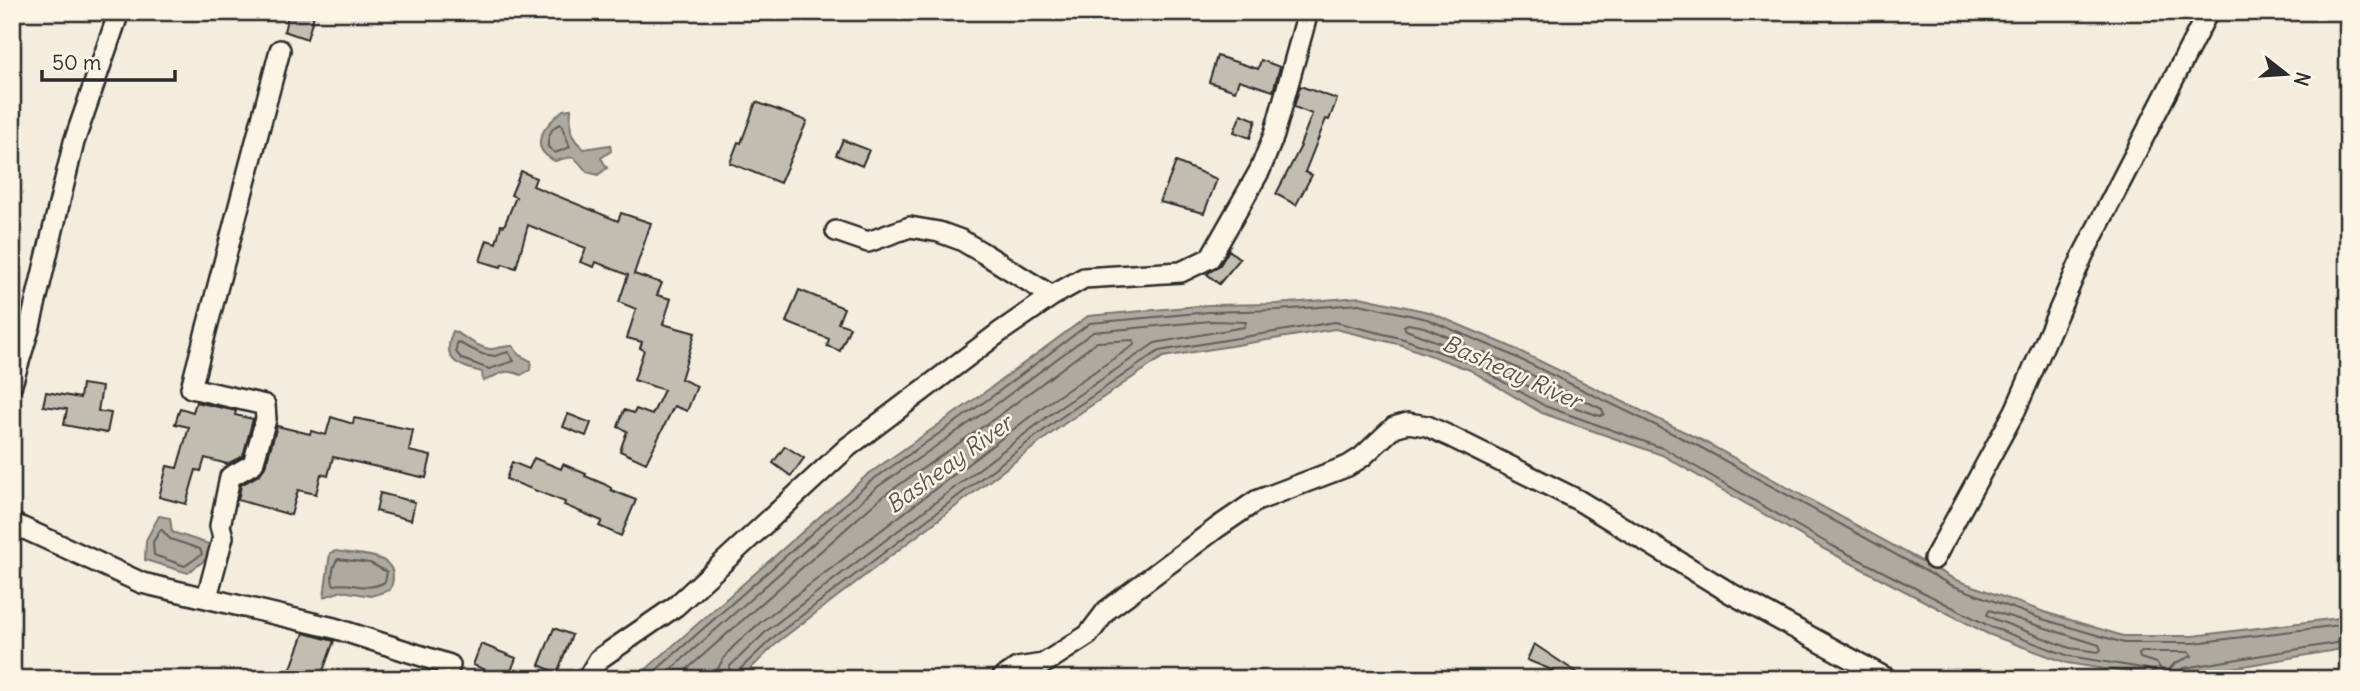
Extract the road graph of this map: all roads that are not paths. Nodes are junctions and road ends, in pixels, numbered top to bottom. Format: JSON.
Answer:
{"nodes":[{"id":1,"x":119,"y":12,"type":"edge"},
{"id":2,"x":1308,"y":12,"type":"edge"},
{"id":3,"x":2208,"y":12,"type":"edge"},
{"id":4,"x":280,"y":50,"type":"dead end"},
{"id":5,"x":836,"y":231,"type":"dead end"},
{"id":6,"x":1052,"y":296,"type":"junction"},
{"id":7,"x":12,"y":384,"type":"edge"},
{"id":8,"x":12,"y":523,"type":"edge"},
{"id":9,"x":1934,"y":559,"type":"dead end"},
{"id":10,"x":207,"y":597,"type":"junction"},
{"id":11,"x":445,"y":679,"type":"edge"},
{"id":12,"x":587,"y":679,"type":"edge"},
{"id":13,"x":1001,"y":679,"type":"edge"},
{"id":14,"x":1888,"y":679,"type":"edge"}],
"edges":[{"from":1,"to":7,"type":"street"},
{"from":2,"to":6,"type":"street"},
{"from":3,"to":9,"type":"street"},
{"from":4,"to":10,"type":"street"},
{"from":5,"to":6,"type":"street"},
{"from":6,"to":12,"type":"street"},
{"from":8,"to":10,"type":"street"},
{"from":10,"to":11,"type":"street"},
{"from":13,"to":14,"type":"street"}]}
